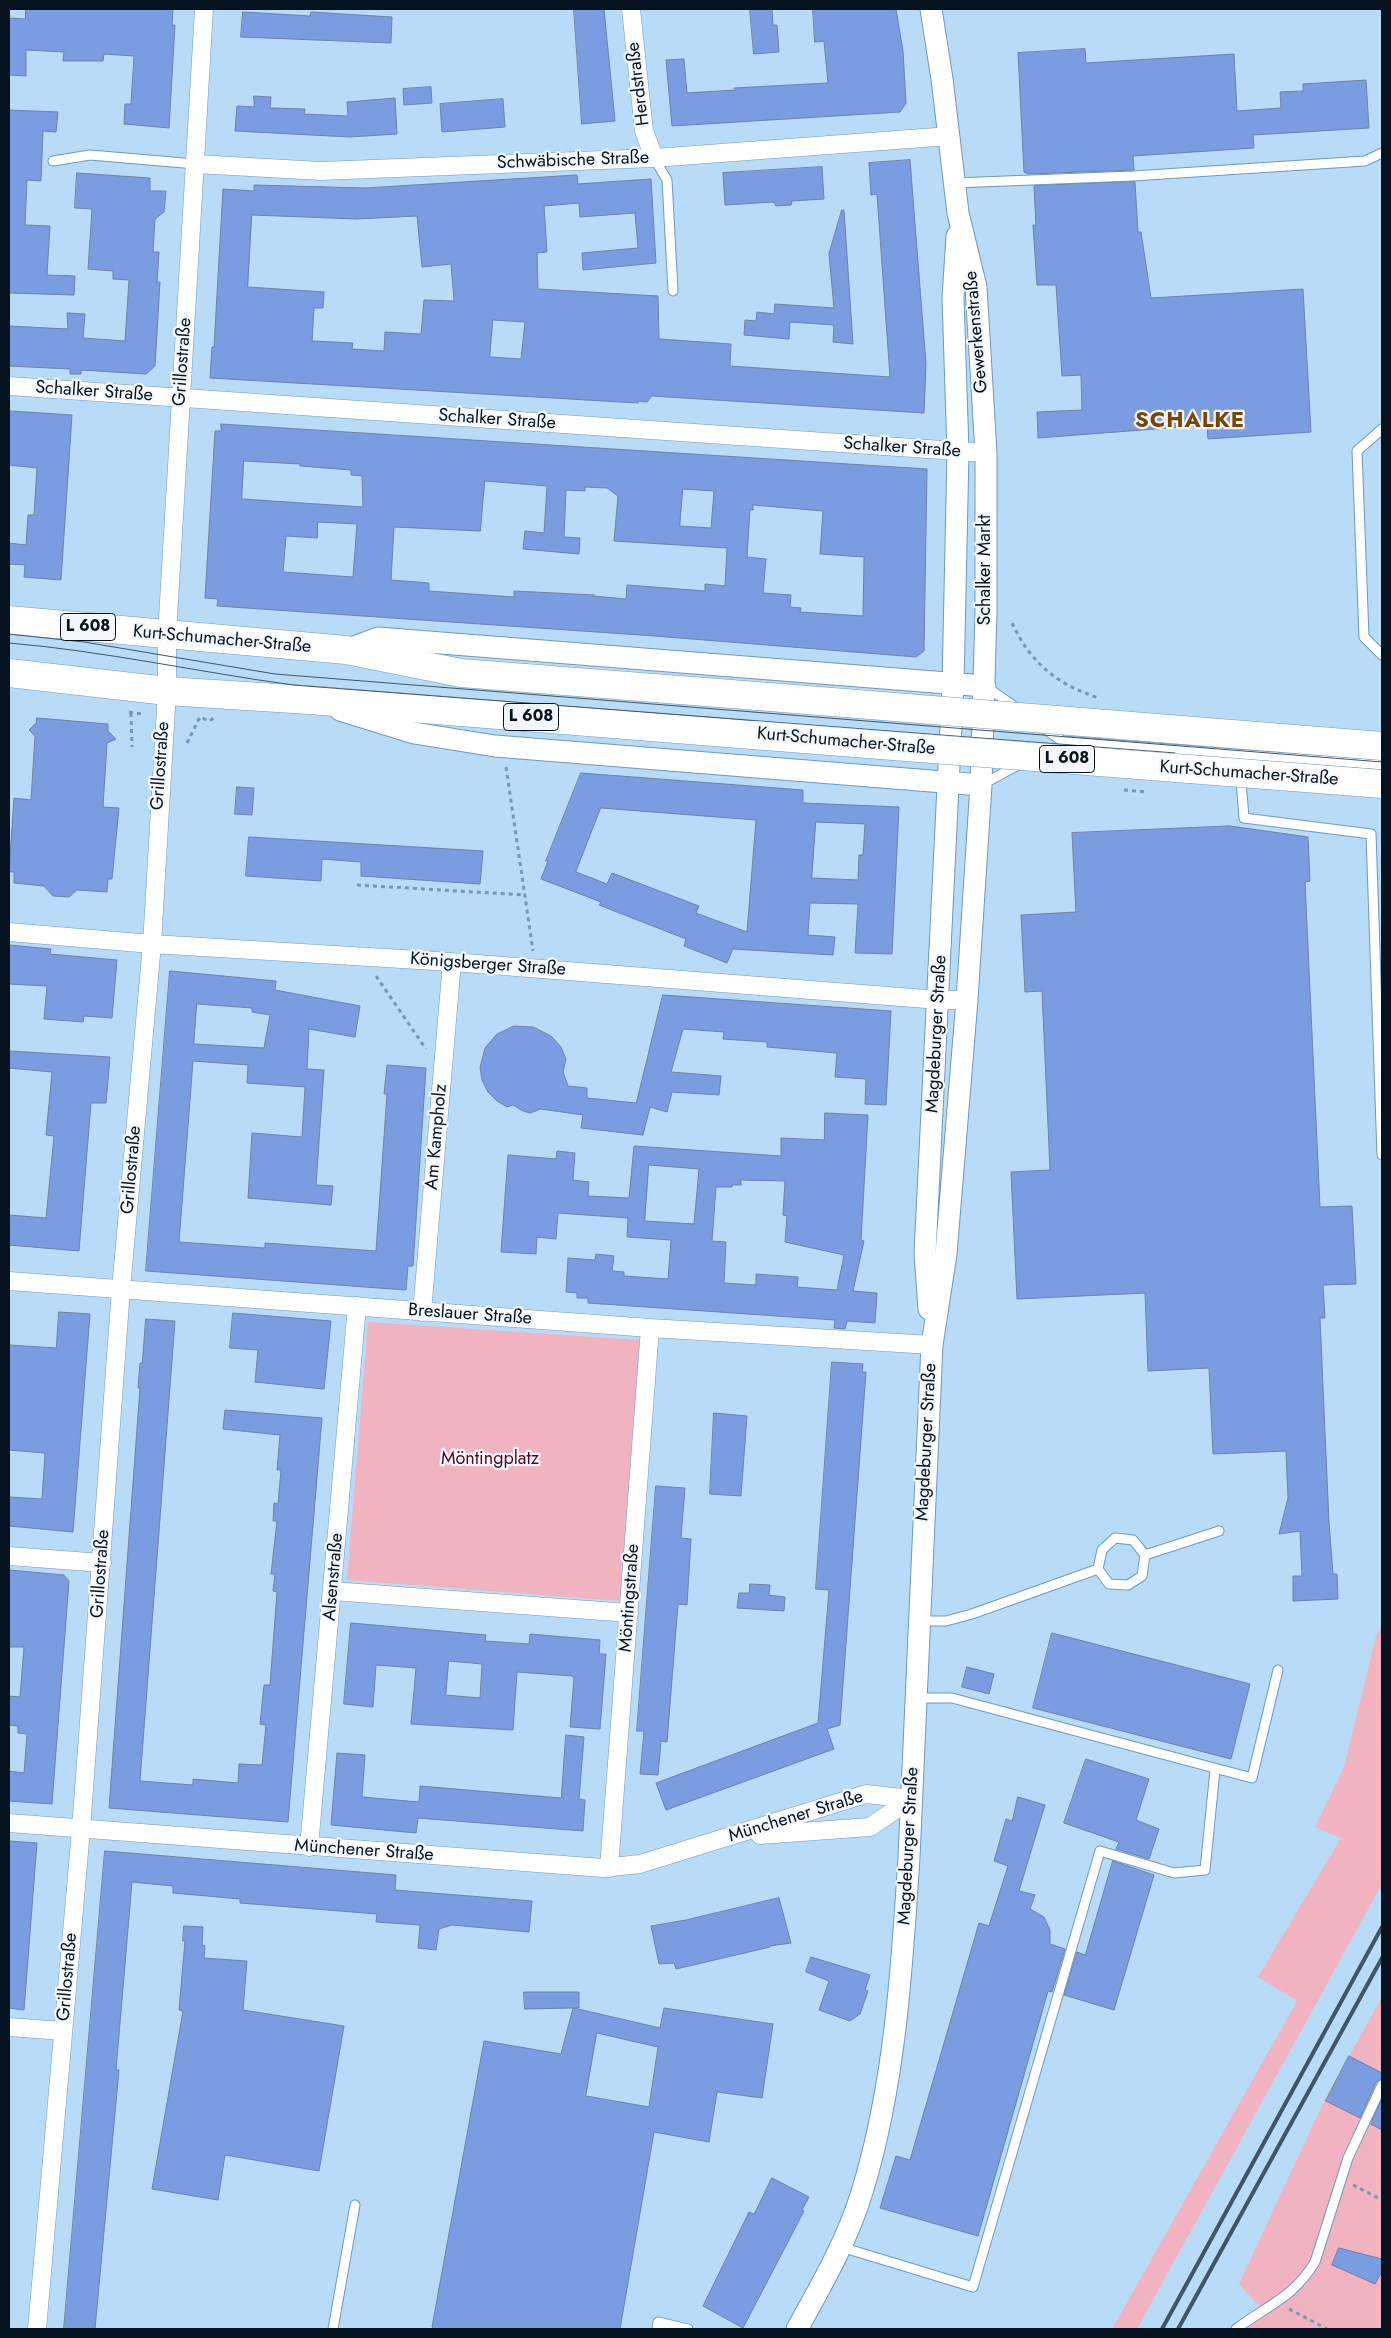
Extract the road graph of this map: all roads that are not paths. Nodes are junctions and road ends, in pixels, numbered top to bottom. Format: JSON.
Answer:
{"nodes":[{"id":1,"x":204,"y":9,"type":"edge"},
{"id":2,"x":631,"y":9,"type":"edge"},
{"id":3,"x":931,"y":9,"type":"edge"},
{"id":4,"x":950,"y":136,"type":"junction"},
{"id":5,"x":1382,"y":153,"type":"edge"},
{"id":6,"x":654,"y":158,"type":"junction"},
{"id":7,"x":53,"y":161,"type":"dead end"},
{"id":8,"x":196,"y":164,"type":"junction"},
{"id":9,"x":955,"y":183,"type":"junction"},
{"id":10,"x":958,"y":213,"type":"junction"},
{"id":11,"x":673,"y":292,"type":"dead end"},
{"id":12,"x":9,"y":386,"type":"edge"},
{"id":13,"x":181,"y":398,"type":"junction"},
{"id":14,"x":1382,"y":429,"type":"edge"},
{"id":15,"x":958,"y":452,"type":"junction"},
{"id":16,"x":986,"y":453,"type":"junction"},
{"id":17,"x":9,"y":620,"type":"edge"},
{"id":18,"x":167,"y":635,"type":"junction"},
{"id":19,"x":346,"y":650,"type":"junction"},
{"id":20,"x":1382,"y":654,"type":"edge"},
{"id":21,"x":9,"y":673,"type":"edge"},
{"id":22,"x":953,"y":685,"type":"junction"},
{"id":23,"x":985,"y":686,"type":"junction"},
{"id":24,"x":309,"y":700,"type":"junction"},
{"id":25,"x":166,"y":703,"type":"junction"},
{"id":26,"x":1054,"y":745,"type":"junction"},
{"id":27,"x":1382,"y":746,"type":"edge"},
{"id":28,"x":1239,"y":755,"type":"junction"},
{"id":29,"x":1382,"y":765,"type":"edge"},
{"id":30,"x":948,"y":782,"type":"junction"},
{"id":31,"x":1382,"y":784,"type":"edge"},
{"id":32,"x":981,"y":785,"type":"junction"},
{"id":33,"x":9,"y":932,"type":"edge"},
{"id":34,"x":152,"y":944,"type":"junction"},
{"id":35,"x":452,"y":962,"type":"junction"},
{"id":36,"x":938,"y":1000,"type":"junction"},
{"id":37,"x":967,"y":1000,"type":"junction"},
{"id":38,"x":1382,"y":1155,"type":"edge"},
{"id":39,"x":9,"y":1280,"type":"edge"},
{"id":40,"x":122,"y":1289,"type":"junction"},
{"id":41,"x":358,"y":1306,"type":"junction"},
{"id":42,"x":422,"y":1312,"type":"junction"},
{"id":43,"x":650,"y":1328,"type":"junction"},
{"id":44,"x":932,"y":1345,"type":"junction"},
{"id":45,"x":1219,"y":1530,"type":"dead end"},
{"id":46,"x":1145,"y":1555,"type":"junction"},
{"id":47,"x":9,"y":1556,"type":"edge"},
{"id":48,"x":102,"y":1563,"type":"junction"},
{"id":49,"x":1098,"y":1569,"type":"junction"},
{"id":50,"x":332,"y":1591,"type":"junction"},
{"id":51,"x":629,"y":1613,"type":"junction"},
{"id":52,"x":919,"y":1622,"type":"junction"},
{"id":53,"x":1278,"y":1670,"type":"dead end"},
{"id":54,"x":917,"y":1698,"type":"junction"},
{"id":55,"x":1215,"y":1770,"type":"junction"},
{"id":56,"x":912,"y":1799,"type":"junction"},
{"id":57,"x":9,"y":1823,"type":"edge"},
{"id":58,"x":81,"y":1830,"type":"junction"},
{"id":59,"x":716,"y":1841,"type":"junction"},
{"id":60,"x":309,"y":1847,"type":"junction"},
{"id":61,"x":609,"y":1868,"type":"junction"},
{"id":62,"x":9,"y":2027,"type":"edge"},
{"id":63,"x":63,"y":2031,"type":"junction"},
{"id":64,"x":1382,"y":2085,"type":"edge"},
{"id":65,"x":355,"y":2205,"type":"dead end"},
{"id":66,"x":840,"y":2246,"type":"junction"},
{"id":67,"x":37,"y":2329,"type":"edge"},
{"id":68,"x":333,"y":2329,"type":"edge"},
{"id":69,"x":657,"y":2329,"type":"edge"},
{"id":70,"x":688,"y":2329,"type":"edge"},
{"id":71,"x":797,"y":2329,"type":"edge"},
{"id":72,"x":1236,"y":2329,"type":"edge"}],
"edges":[{"from":1,"to":8,"type":"street","name":"Grillostraße"},
{"from":2,"to":6,"type":"street","name":"Herdstraße"},
{"from":3,"to":4,"type":"street","name":"Gewerkenstraße"},
{"from":4,"to":6,"type":"street","name":"Schwäbische Straße"},
{"from":4,"to":9,"type":"street","name":"Gewerkenstraße"},
{"from":5,"to":9,"type":"lane"},
{"from":6,"to":8,"type":"street","name":"Schwäbische Straße"},
{"from":6,"to":11,"type":"lane"},
{"from":7,"to":8,"type":"lane"},
{"from":8,"to":13,"type":"street","name":"Grillostraße"},
{"from":9,"to":10,"type":"street","name":"Gewerkenstraße"},
{"from":10,"to":15,"type":"street","name":"Gewerkenstraße"},
{"from":10,"to":16,"type":"street","name":"Gewerkenstraße"},
{"from":12,"to":13,"type":"street","name":"Schalker Straße"},
{"from":13,"to":15,"type":"street","name":"Schalker Straße"},
{"from":13,"to":18,"type":"street","name":"Grillostraße"},
{"from":14,"to":20,"type":"lane"},
{"from":15,"to":16,"type":"street","name":"Schalker Straße"},
{"from":15,"to":22,"type":"street","name":"Schalker Markt"},
{"from":16,"to":23,"type":"street","name":"Schalker Markt"},
{"from":17,"to":18,"type":"main road","name":"Kurt-Schumacher-Straße","number":"L 608"},
{"from":18,"to":19,"type":"main road","name":"Kurt-Schumacher-Straße","number":"L 608"},
{"from":18,"to":25,"type":"street","name":"Grillostraße"},
{"from":19,"to":22,"type":"street","name":"Kurt-Schumacher-Straße"},
{"from":19,"to":27,"type":"main road","name":"Kurt-Schumacher-Straße","number":"L 608","bridge":true},
{"from":21,"to":25,"type":"main road","name":"Kurt-Schumacher-Straße","number":"L 608"},
{"from":22,"to":23,"type":"street"},
{"from":22,"to":30,"type":"street","name":"Schalker Markt"},
{"from":23,"to":26,"type":"lane"},
{"from":23,"to":32,"type":"street","name":"Schalker Markt"},
{"from":24,"to":25,"type":"main road","name":"Kurt-Schumacher-Straße","number":"L 608"},
{"from":24,"to":30,"type":"street","name":"Kurt-Schumacher-Straße"},
{"from":24,"to":31,"type":"main road","name":"Kurt-Schumacher-Straße","number":"L 608","bridge":true},
{"from":25,"to":34,"type":"street","name":"Grillostraße"},
{"from":26,"to":28,"type":"lane"},
{"from":26,"to":32,"type":"lane"},
{"from":28,"to":29,"type":"lane"},
{"from":28,"to":38,"type":"lane"},
{"from":30,"to":32,"type":"street","name":"Kurt-Schumacher-Straße"},
{"from":30,"to":36,"type":"street","name":"Magdeburger Straße"},
{"from":32,"to":37,"type":"street","name":"Magdeburger Straße"},
{"from":33,"to":34,"type":"street","name":"Königsberger Straße"},
{"from":34,"to":35,"type":"street","name":"Königsberger Straße"},
{"from":34,"to":40,"type":"street","name":"Grillostraße"},
{"from":35,"to":36,"type":"street","name":"Königsberger Straße"},
{"from":35,"to":42,"type":"street","name":"Am Kampholz"},
{"from":36,"to":37,"type":"street","name":"Königsberger Straße"},
{"from":36,"to":44,"type":"street","name":"Magdeburger Straße"},
{"from":37,"to":44,"type":"street","name":"Magdeburger Straße"},
{"from":39,"to":40,"type":"street","name":"Breslauer Straße"},
{"from":40,"to":41,"type":"street","name":"Breslauer Straße"},
{"from":40,"to":48,"type":"street","name":"Grillostraße"},
{"from":41,"to":42,"type":"street","name":"Breslauer Straße"},
{"from":41,"to":50,"type":"street","name":"Alsenstraße"},
{"from":42,"to":43,"type":"street","name":"Breslauer Straße"},
{"from":43,"to":44,"type":"street","name":"Breslauer Straße"},
{"from":43,"to":51,"type":"street","name":"Möntingstraße"},
{"from":44,"to":52,"type":"street","name":"Magdeburger Straße"},
{"from":45,"to":46,"type":"lane"},
{"from":46,"to":49,"type":"lane"},
{"from":46,"to":49,"type":"lane"},
{"from":47,"to":48,"type":"street"},
{"from":48,"to":58,"type":"street","name":"Grillostraße"},
{"from":49,"to":52,"type":"lane"},
{"from":50,"to":51,"type":"street"},
{"from":50,"to":60,"type":"street","name":"Alsenstraße"},
{"from":51,"to":61,"type":"street","name":"Möntingstraße"},
{"from":52,"to":54,"type":"street","name":"Magdeburger Straße"},
{"from":53,"to":55,"type":"lane"},
{"from":54,"to":55,"type":"lane"},
{"from":54,"to":56,"type":"street","name":"Magdeburger Straße"},
{"from":55,"to":66,"type":"lane"},
{"from":56,"to":59,"type":"street","name":"Münchener Straße"},
{"from":56,"to":59,"type":"street","name":"Münchener Straße"},
{"from":56,"to":66,"type":"street","name":"Magdeburger Straße"},
{"from":57,"to":58,"type":"street","name":"Münchener Straße"},
{"from":58,"to":60,"type":"street","name":"Münchener Straße"},
{"from":58,"to":63,"type":"street","name":"Grillostraße"},
{"from":59,"to":61,"type":"street","name":"Münchener Straße"},
{"from":60,"to":61,"type":"street","name":"Münchener Straße"},
{"from":62,"to":63,"type":"street"},
{"from":63,"to":67,"type":"street","name":"Grillostraße"},
{"from":64,"to":72,"type":"lane"},
{"from":65,"to":68,"type":"lane"},
{"from":66,"to":71,"type":"street","name":"Magdeburger Straße"},
{"from":69,"to":70,"type":"lane"}]}
